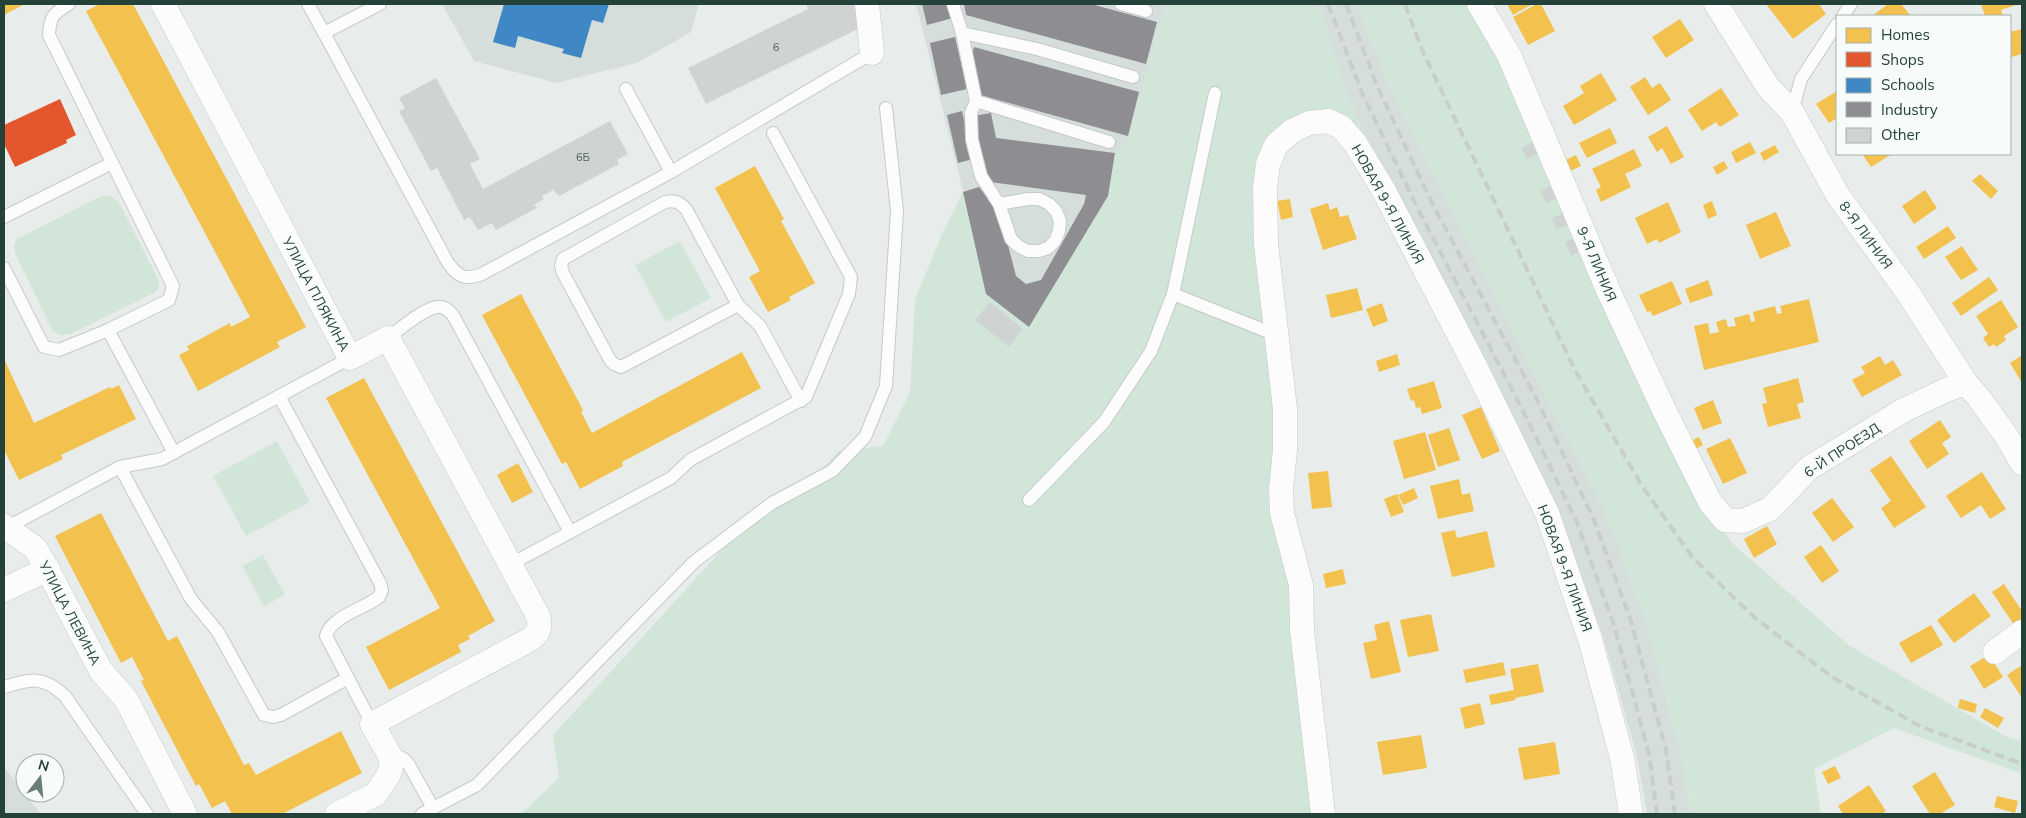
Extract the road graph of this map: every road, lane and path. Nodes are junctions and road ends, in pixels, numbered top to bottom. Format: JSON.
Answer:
{"nodes":[{"id":1,"x":69,"y":4,"type":"edge"},
{"id":2,"x":163,"y":4,"type":"edge"},
{"id":3,"x":308,"y":4,"type":"edge"},
{"id":4,"x":380,"y":4,"type":"edge"},
{"id":5,"x":866,"y":4,"type":"edge"},
{"id":6,"x":953,"y":4,"type":"edge"},
{"id":7,"x":1121,"y":4,"type":"edge"},
{"id":8,"x":1479,"y":4,"type":"edge"},
{"id":9,"x":1716,"y":4,"type":"edge"},
{"id":10,"x":1851,"y":4,"type":"edge"},
{"id":11,"x":1146,"y":10,"type":"dead end"},
{"id":12,"x":1844,"y":15,"type":"edge"},
{"id":13,"x":1836,"y":26,"type":"edge"},
{"id":14,"x":324,"y":33,"type":"junction"},
{"id":15,"x":962,"y":33,"type":"junction"},
{"id":16,"x":872,"y":52,"type":"joint"},
{"id":17,"x":1133,"y":77,"type":"dead end"},
{"id":18,"x":626,"y":89,"type":"dead end"},
{"id":19,"x":1215,"y":93,"type":"dead end"},
{"id":20,"x":976,"y":101,"type":"junction"},
{"id":21,"x":886,"y":108,"type":"dead end"},
{"id":22,"x":1792,"y":112,"type":"junction"},
{"id":23,"x":773,"y":133,"type":"dead end"},
{"id":24,"x":1109,"y":142,"type":"dead end"},
{"id":25,"x":112,"y":163,"type":"junction"},
{"id":26,"x":671,"y":172,"type":"junction"},
{"id":27,"x":999,"y":204,"type":"junction"},
{"id":28,"x":4,"y":217,"type":"edge"},
{"id":29,"x":4,"y":268,"type":"edge"},
{"id":30,"x":1173,"y":294,"type":"junction"},
{"id":31,"x":738,"y":306,"type":"junction"},
{"id":32,"x":108,"y":330,"type":"junction"},
{"id":33,"x":1276,"y":335,"type":"junction"},
{"id":34,"x":388,"y":338,"type":"junction"},
{"id":35,"x":350,"y":358,"type":"junction"},
{"id":36,"x":1966,"y":383,"type":"junction"},
{"id":37,"x":279,"y":396,"type":"junction"},
{"id":38,"x":801,"y":401,"type":"junction"},
{"id":39,"x":174,"y":452,"type":"junction"},
{"id":40,"x":2022,"y":463,"type":"edge"},
{"id":41,"x":120,"y":467,"type":"junction"},
{"id":42,"x":1030,"y":500,"type":"dead end"},
{"id":43,"x":1725,"y":520,"type":"joint"},
{"id":44,"x":5,"y":527,"type":"edge"},
{"id":45,"x":570,"y":532,"type":"junction"},
{"id":46,"x":510,"y":564,"type":"junction"},
{"id":47,"x":48,"y":570,"type":"junction"},
{"id":48,"x":4,"y":590,"type":"edge"},
{"id":49,"x":2022,"y":632,"type":"edge"},
{"id":50,"x":1995,"y":652,"type":"dead end"},
{"id":51,"x":348,"y":678,"type":"junction"},
{"id":52,"x":4,"y":688,"type":"edge"},
{"id":53,"x":372,"y":724,"type":"junction"},
{"id":54,"x":390,"y":756,"type":"junction"},
{"id":55,"x":427,"y":811,"type":"edge"},
{"id":56,"x":147,"y":814,"type":"edge"},
{"id":57,"x":185,"y":814,"type":"edge"},
{"id":58,"x":337,"y":814,"type":"edge"},
{"id":59,"x":1323,"y":814,"type":"edge"},
{"id":60,"x":1631,"y":814,"type":"edge"}],
"edges":[{"from":1,"to":25,"type":"lane"},
{"from":2,"to":35,"type":"street","name":"УЛИЦА ПЛЯКИНА"},
{"from":3,"to":14,"type":"lane"},
{"from":4,"to":14,"type":"lane"},
{"from":5,"to":16,"type":"street"},
{"from":6,"to":15,"type":"lane"},
{"from":7,"to":11,"type":"lane"},
{"from":8,"to":43,"type":"street","name":"9-Я ЛИНИЯ"},
{"from":9,"to":22,"type":"street","name":"8-Я ЛИНИЯ"},
{"from":10,"to":12,"type":"lane"},
{"from":13,"to":22,"type":"lane"},
{"from":14,"to":26,"type":"lane"},
{"from":15,"to":17,"type":"lane"},
{"from":15,"to":20,"type":"lane"},
{"from":16,"to":26,"type":"lane"},
{"from":18,"to":26,"type":"lane"},
{"from":19,"to":30,"type":"lane"},
{"from":20,"to":24,"type":"lane"},
{"from":20,"to":27,"type":"lane"},
{"from":21,"to":55,"type":"lane"},
{"from":22,"to":36,"type":"street","name":"8-Я ЛИНИЯ"},
{"from":23,"to":38,"type":"lane"},
{"from":25,"to":28,"type":"lane"},
{"from":25,"to":32,"type":"lane"},
{"from":27,"to":27,"type":"lane"},
{"from":29,"to":32,"type":"lane"},
{"from":30,"to":33,"type":"lane"},
{"from":30,"to":42,"type":"lane"},
{"from":31,"to":31,"type":"lane"},
{"from":31,"to":38,"type":"lane"},
{"from":32,"to":39,"type":"lane"},
{"from":33,"to":59,"type":"street","name":"НОВАЯ 9-Я ЛИНИЯ"},
{"from":33,"to":60,"type":"street","name":"НОВАЯ 9-Я ЛИНИЯ"},
{"from":34,"to":35,"type":"street","name":"УЛИЦА ПЛЯКИНА"},
{"from":34,"to":45,"type":"lane"},
{"from":34,"to":46,"type":"street"},
{"from":35,"to":37,"type":"lane"},
{"from":36,"to":40,"type":"street","name":"8-Я ЛИНИЯ"},
{"from":36,"to":43,"type":"street","name":"6-Й ПРОЕЗД"},
{"from":37,"to":39,"type":"lane"},
{"from":37,"to":51,"type":"lane"},
{"from":38,"to":45,"type":"lane"},
{"from":39,"to":41,"type":"lane"},
{"from":41,"to":44,"type":"lane"},
{"from":41,"to":51,"type":"lane"},
{"from":44,"to":47,"type":"street","name":"УЛИЦА ЛЕВИНА"},
{"from":45,"to":46,"type":"lane"},
{"from":46,"to":53,"type":"street"},
{"from":47,"to":48,"type":"street"},
{"from":47,"to":57,"type":"street","name":"УЛИЦА ЛЕВИНА"},
{"from":49,"to":50,"type":"street"},
{"from":51,"to":53,"type":"lane"},
{"from":52,"to":56,"type":"lane"},
{"from":53,"to":54,"type":"street"},
{"from":54,"to":55,"type":"lane"},
{"from":54,"to":58,"type":"street"}]}
